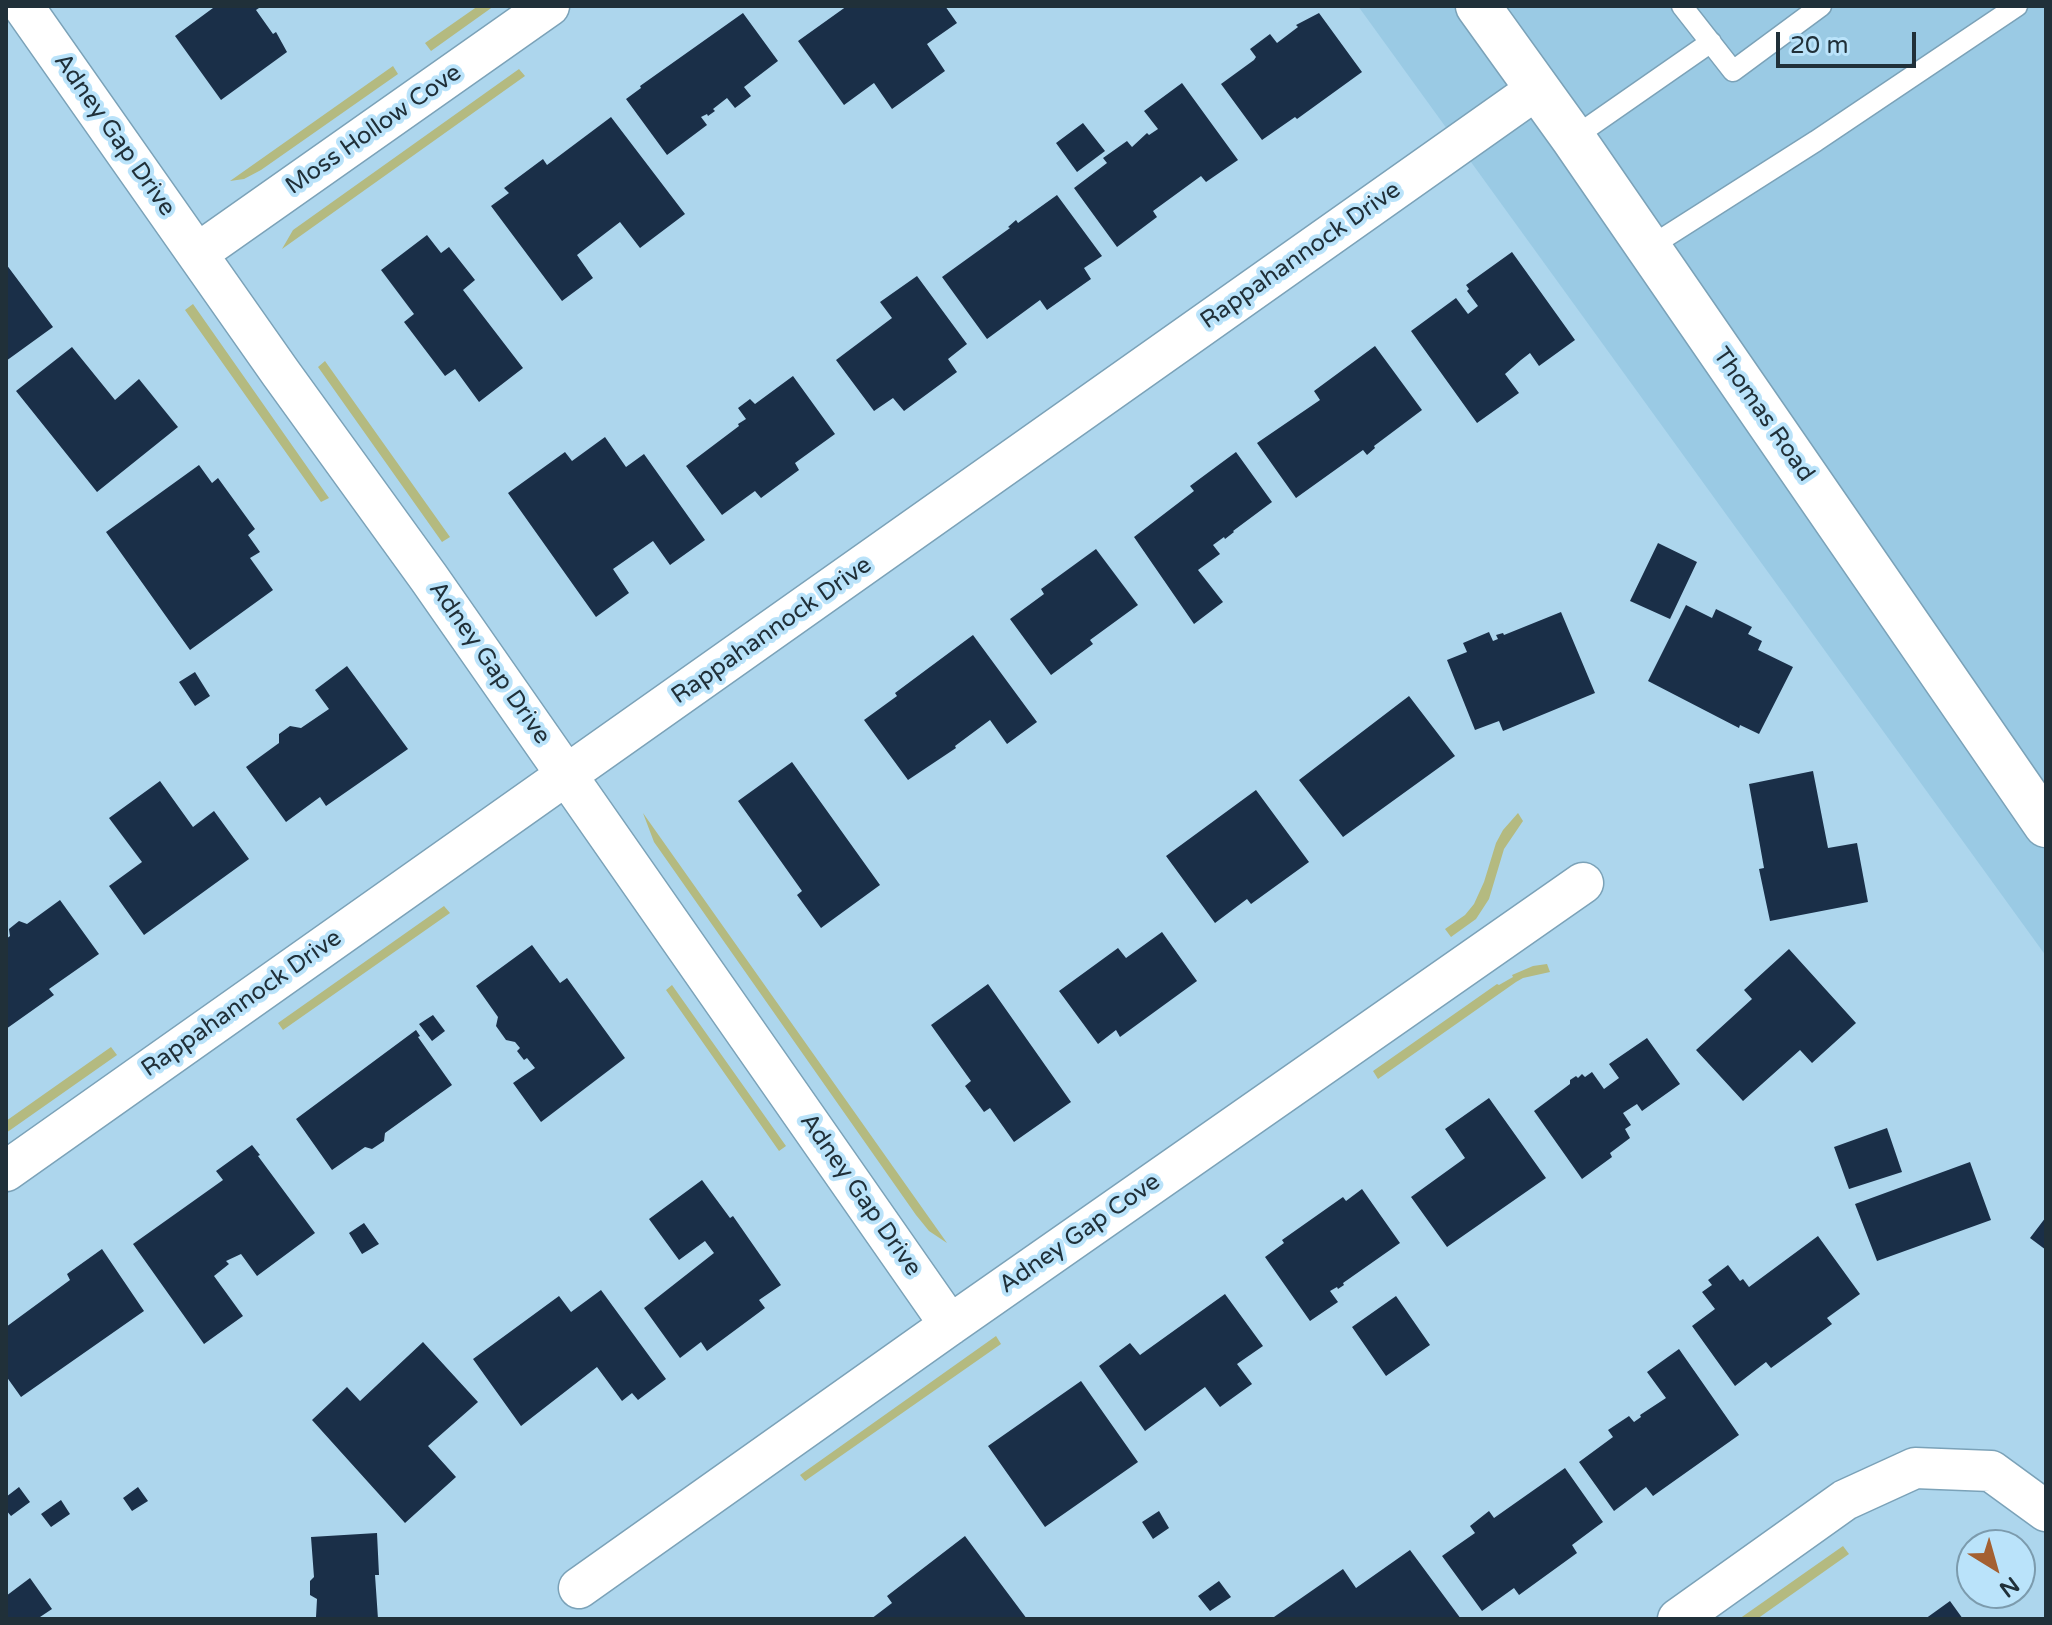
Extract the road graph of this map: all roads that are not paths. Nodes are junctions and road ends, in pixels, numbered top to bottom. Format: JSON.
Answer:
{"nodes":[{"id":1,"x":23,"y":6,"type":"edge"},
{"id":2,"x":549,"y":6,"type":"edge"},
{"id":3,"x":1478,"y":6,"type":"edge"},
{"id":4,"x":1682,"y":6,"type":"edge"},
{"id":5,"x":1821,"y":6,"type":"edge"},
{"id":6,"x":2017,"y":6,"type":"edge"},
{"id":7,"x":1711,"y":42,"type":"junction"},
{"id":8,"x":1537,"y":89,"type":"junction"},
{"id":9,"x":1573,"y":138,"type":"junction"},
{"id":10,"x":1648,"y":248,"type":"junction"},
{"id":11,"x":198,"y":253,"type":"junction"},
{"id":12,"x":567,"y":775,"type":"junction"},
{"id":13,"x":2046,"y":825,"type":"edge"},
{"id":14,"x":1583,"y":883,"type":"dead end"},
{"id":15,"x":6,"y":1171,"type":"edge"},
{"id":16,"x":950,"y":1325,"type":"junction"},
{"id":17,"x":2046,"y":1511,"type":"edge"},
{"id":18,"x":579,"y":1588,"type":"dead end"},
{"id":19,"x":1678,"y":1619,"type":"edge"}],
"edges":[{"from":1,"to":11,"type":"street","name":"Adney Gap Drive"},
{"from":2,"to":11,"type":"street","name":"Moss Hollow Cove"},
{"from":3,"to":8,"type":"street","name":"Thomas Road"},
{"from":4,"to":7,"type":"lane"},
{"from":5,"to":7,"type":"lane"},
{"from":6,"to":10,"type":"lane"},
{"from":7,"to":9,"type":"lane"},
{"from":8,"to":9,"type":"street","name":"Thomas Road"},
{"from":8,"to":12,"type":"street","name":"Rappahannock Drive"},
{"from":9,"to":10,"type":"street","name":"Thomas Road"},
{"from":10,"to":13,"type":"street","name":"Thomas Road"},
{"from":11,"to":12,"type":"street","name":"Adney Gap Drive"},
{"from":12,"to":15,"type":"street","name":"Rappahannock Drive"},
{"from":12,"to":16,"type":"street","name":"Adney Gap Drive"},
{"from":14,"to":16,"type":"street","name":"Adney Gap Cove"},
{"from":16,"to":18,"type":"street","name":"Adney Gap Cove"},
{"from":17,"to":19,"type":"street"}]}
